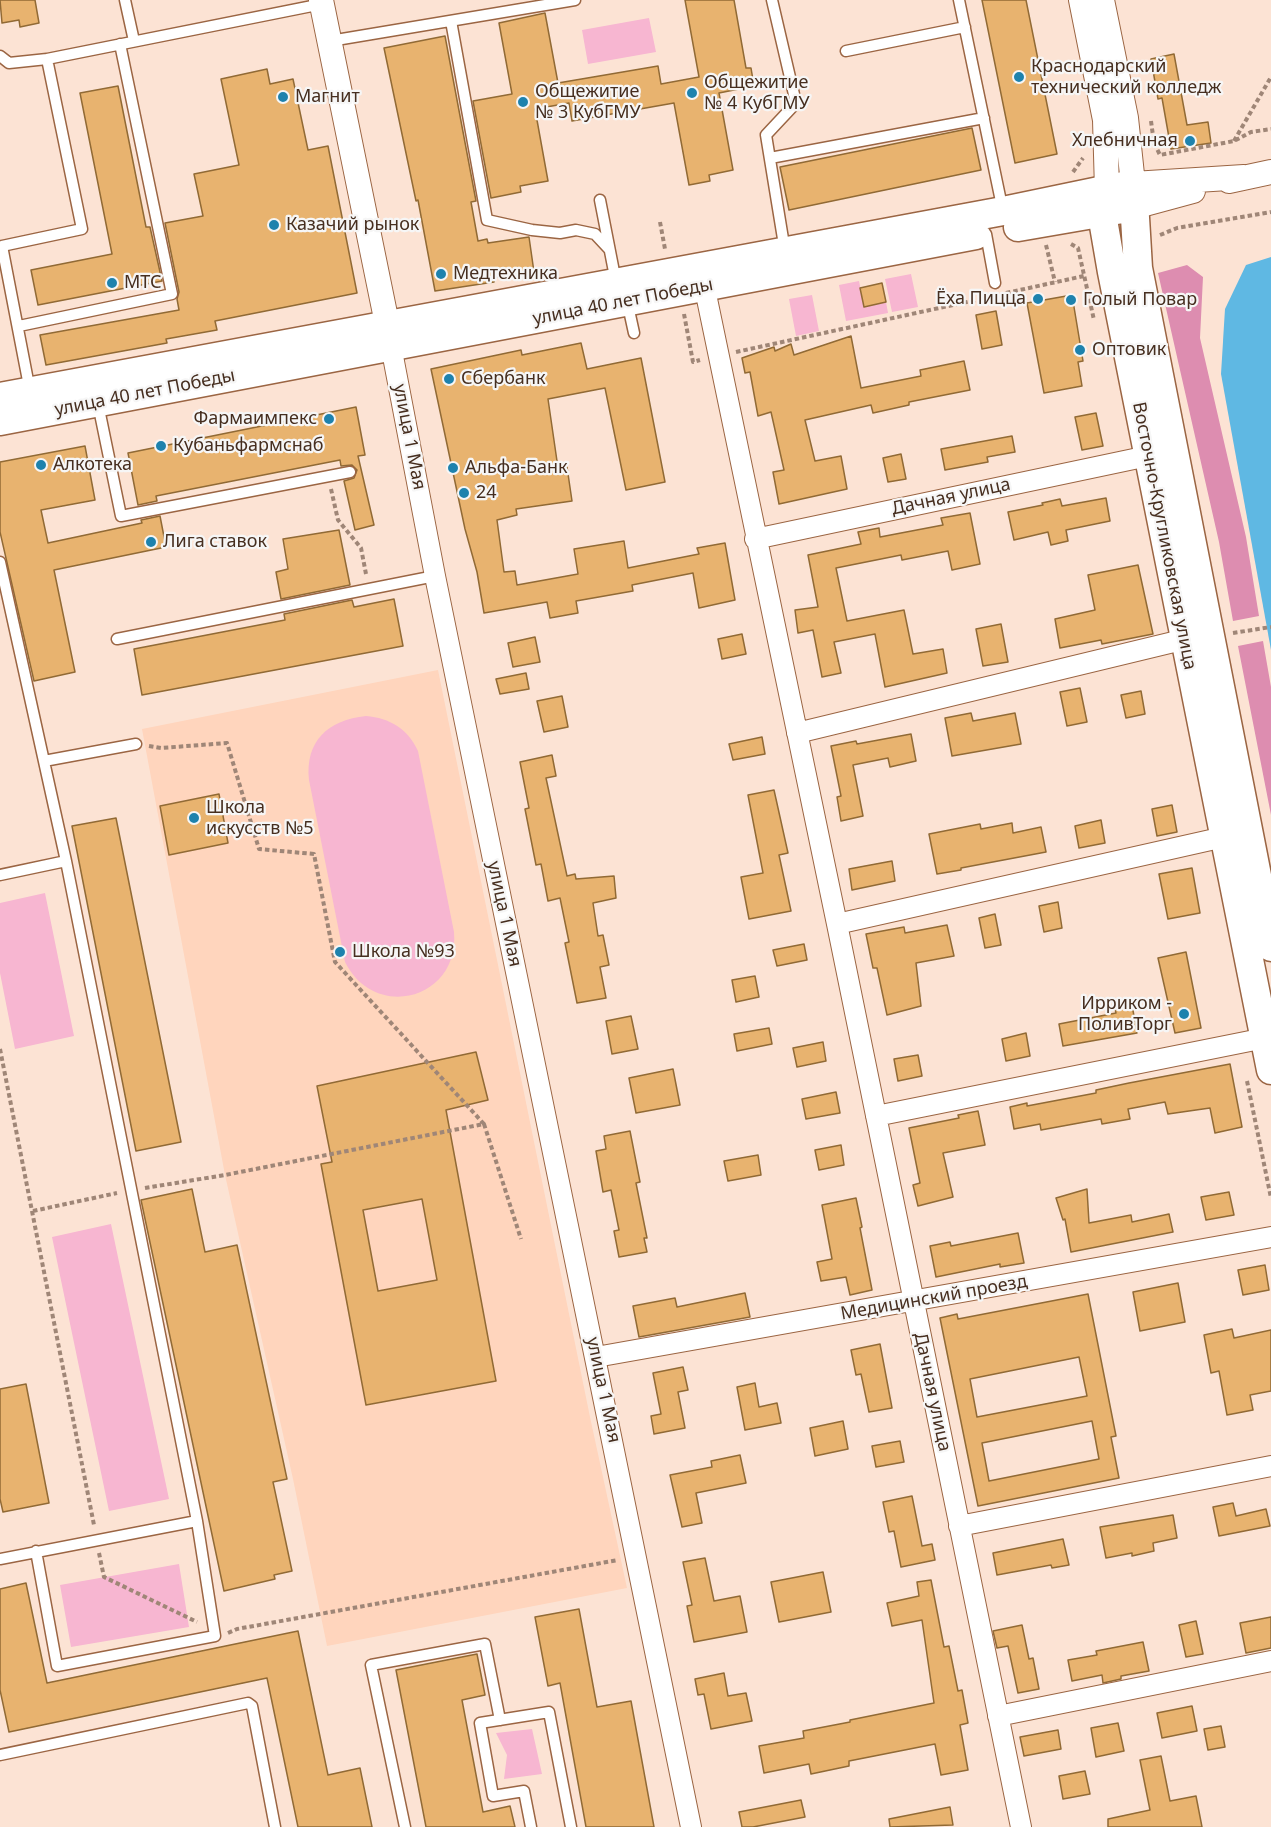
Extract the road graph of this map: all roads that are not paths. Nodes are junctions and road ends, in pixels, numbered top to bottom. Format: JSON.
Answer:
{"nodes":[{"id":1,"x":125,"y":0,"type":"edge"},
{"id":2,"x":575,"y":0,"type":"edge"},
{"id":3,"x":772,"y":0,"type":"edge"},
{"id":4,"x":959,"y":0,"type":"edge"},
{"id":5,"x":1081,"y":0,"type":"edge"},
{"id":6,"x":1102,"y":0,"type":"edge"},
{"id":7,"x":321,"y":2,"type":"edge"},
{"id":8,"x":451,"y":21,"type":"junction"},
{"id":9,"x":965,"y":27,"type":"junction"},
{"id":10,"x":134,"y":41,"type":"junction"},
{"id":11,"x":330,"y":41,"type":"junction"},
{"id":12,"x":120,"y":44,"type":"junction"},
{"id":13,"x":846,"y":51,"type":"dead end"},
{"id":14,"x":0,"y":56,"type":"edge"},
{"id":15,"x":47,"y":59,"type":"junction"},
{"id":16,"x":984,"y":118,"type":"junction"},
{"id":17,"x":770,"y":158,"type":"junction"},
{"id":18,"x":1271,"y":172,"type":"edge"},
{"id":19,"x":1119,"y":199,"type":"junction"},
{"id":20,"x":600,"y":200,"type":"dead end"},
{"id":21,"x":998,"y":222,"type":"junction"},
{"id":22,"x":609,"y":249,"type":"junction"},
{"id":23,"x":787,"y":262,"type":"junction"},
{"id":24,"x":702,"y":276,"type":"junction"},
{"id":25,"x":995,"y":283,"type":"dead end"},
{"id":26,"x":622,"y":292,"type":"junction"},
{"id":27,"x":19,"y":326,"type":"junction"},
{"id":28,"x":634,"y":333,"type":"dead end"},
{"id":29,"x":389,"y":335,"type":"junction"},
{"id":30,"x":96,"y":390,"type":"junction"},
{"id":31,"x":30,"y":391,"type":"junction"},
{"id":32,"x":0,"y":397,"type":"edge"},
{"id":33,"x":0,"y":421,"type":"edge"},
{"id":34,"x":1148,"y":456,"type":"junction"},
{"id":35,"x":350,"y":472,"type":"dead end"},
{"id":36,"x":755,"y":539,"type":"junction"},
{"id":37,"x":0,"y":561,"type":"edge"},
{"id":38,"x":435,"y":576,"type":"junction"},
{"id":39,"x":117,"y":639,"type":"dead end"},
{"id":40,"x":1186,"y":639,"type":"junction"},
{"id":41,"x":797,"y":733,"type":"junction"},
{"id":42,"x":136,"y":744,"type":"road end"},
{"id":43,"x":44,"y":761,"type":"junction"},
{"id":44,"x":1224,"y":837,"type":"junction"},
{"id":45,"x":66,"y":861,"type":"junction"},
{"id":46,"x":0,"y":875,"type":"edge"},
{"id":47,"x":837,"y":924,"type":"junction"},
{"id":48,"x":1271,"y":947,"type":"edge"},
{"id":49,"x":1252,"y":1040,"type":"junction"},
{"id":50,"x":1271,"y":1070,"type":"edge"},
{"id":51,"x":876,"y":1116,"type":"junction"},
{"id":52,"x":1271,"y":1237,"type":"edge"},
{"id":53,"x":913,"y":1302,"type":"junction"},
{"id":54,"x":596,"y":1357,"type":"junction"},
{"id":55,"x":1271,"y":1466,"type":"edge"},
{"id":56,"x":197,"y":1521,"type":"junction"},
{"id":57,"x":959,"y":1526,"type":"junction"},
{"id":58,"x":36,"y":1551,"type":"junction"},
{"id":59,"x":0,"y":1559,"type":"edge"},
{"id":60,"x":1271,"y":1661,"type":"edge"},
{"id":61,"x":999,"y":1716,"type":"junction"},
{"id":62,"x":500,"y":1720,"type":"junction"},
{"id":63,"x":0,"y":1755,"type":"edge"},
{"id":64,"x":274,"y":1827,"type":"edge"},
{"id":65,"x":405,"y":1827,"type":"edge"},
{"id":66,"x":531,"y":1827,"type":"edge"},
{"id":67,"x":571,"y":1827,"type":"edge"},
{"id":68,"x":691,"y":1827,"type":"edge"},
{"id":69,"x":1021,"y":1827,"type":"edge"}],
"edges":[{"from":1,"to":10,"type":"lane"},
{"from":2,"to":8,"type":"lane"},
{"from":3,"to":17,"type":"lane"},
{"from":4,"to":9,"type":"lane"},
{"from":5,"to":19,"type":"street","name":"Восточно-Кругликовская улица"},
{"from":6,"to":19,"type":"street","name":"Восточно-Кругликовская улица"},
{"from":7,"to":10,"type":"lane"},
{"from":7,"to":11,"type":"street","name":"улица 1 Мая"},
{"from":8,"to":11,"type":"lane"},
{"from":8,"to":22,"type":"lane"},
{"from":9,"to":13,"type":"lane"},
{"from":9,"to":16,"type":"lane"},
{"from":10,"to":12,"type":"lane"},
{"from":11,"to":29,"type":"street","name":"улица 1 Мая"},
{"from":12,"to":15,"type":"lane"},
{"from":12,"to":27,"type":"lane"},
{"from":14,"to":15,"type":"lane"},
{"from":15,"to":27,"type":"lane"},
{"from":16,"to":17,"type":"lane"},
{"from":16,"to":21,"type":"lane"},
{"from":17,"to":23,"type":"lane"},
{"from":18,"to":19,"type":"street"},
{"from":19,"to":21,"type":"main road"},
{"from":19,"to":34,"type":"main road","name":"Восточно-Кругликовская улица"},
{"from":19,"to":48,"type":"main road","name":"Восточно-Кругликовская улица"},
{"from":20,"to":22,"type":"lane"},
{"from":21,"to":23,"type":"main road"},
{"from":21,"to":25,"type":"lane"},
{"from":22,"to":26,"type":"lane"},
{"from":23,"to":24,"type":"main road","name":"улица 40 лет Победы"},
{"from":24,"to":26,"type":"main road","name":"улица 40 лет Победы"},
{"from":24,"to":36,"type":"street","name":"Дачная улица"},
{"from":26,"to":28,"type":"lane"},
{"from":26,"to":29,"type":"main road","name":"улица 40 лет Победы"},
{"from":27,"to":31,"type":"lane"},
{"from":29,"to":30,"type":"main road","name":"улица 40 лет Победы"},
{"from":29,"to":38,"type":"street","name":"улица 1 Мая"},
{"from":30,"to":31,"type":"main road","name":"улица 40 лет Победы"},
{"from":30,"to":33,"type":"main road","name":"улица 40 лет Победы"},
{"from":30,"to":35,"type":"lane"},
{"from":31,"to":32,"type":"main road","name":"улица 40 лет Победы"},
{"from":34,"to":36,"type":"street","name":"Дачная улица"},
{"from":34,"to":40,"type":"main road","name":"Восточно-Кругликовская улица"},
{"from":36,"to":41,"type":"street","name":"Дачная улица"},
{"from":37,"to":43,"type":"lane"},
{"from":38,"to":39,"type":"lane"},
{"from":38,"to":54,"type":"street","name":"улица 1 Мая"},
{"from":40,"to":41,"type":"street"},
{"from":40,"to":44,"type":"main road","name":"Восточно-Кругликовская улица"},
{"from":41,"to":47,"type":"street","name":"Дачная улица"},
{"from":42,"to":43,"type":"lane"},
{"from":43,"to":45,"type":"lane"},
{"from":44,"to":47,"type":"street"},
{"from":44,"to":49,"type":"main road","name":"Восточно-Кругликовская улица"},
{"from":45,"to":46,"type":"lane"},
{"from":45,"to":56,"type":"lane"},
{"from":47,"to":51,"type":"street","name":"Дачная улица"},
{"from":49,"to":50,"type":"main road","name":"Восточно-Кругликовская улица"},
{"from":49,"to":51,"type":"street"},
{"from":51,"to":53,"type":"street","name":"Дачная улица"},
{"from":52,"to":53,"type":"street","name":"Медицинский проезд"},
{"from":53,"to":54,"type":"street","name":"Медицинский проезд"},
{"from":53,"to":57,"type":"street","name":"Дачная улица"},
{"from":54,"to":68,"type":"street","name":"улица 1 Мая"},
{"from":55,"to":57,"type":"street"},
{"from":56,"to":58,"type":"lane"},
{"from":56,"to":58,"type":"lane"},
{"from":57,"to":61,"type":"street","name":"Дачная улица"},
{"from":58,"to":59,"type":"lane"},
{"from":60,"to":61,"type":"street"},
{"from":61,"to":69,"type":"street","name":"Дачная улица"},
{"from":62,"to":65,"type":"lane"},
{"from":62,"to":66,"type":"lane"},
{"from":62,"to":67,"type":"lane"},
{"from":63,"to":64,"type":"lane"}]}
